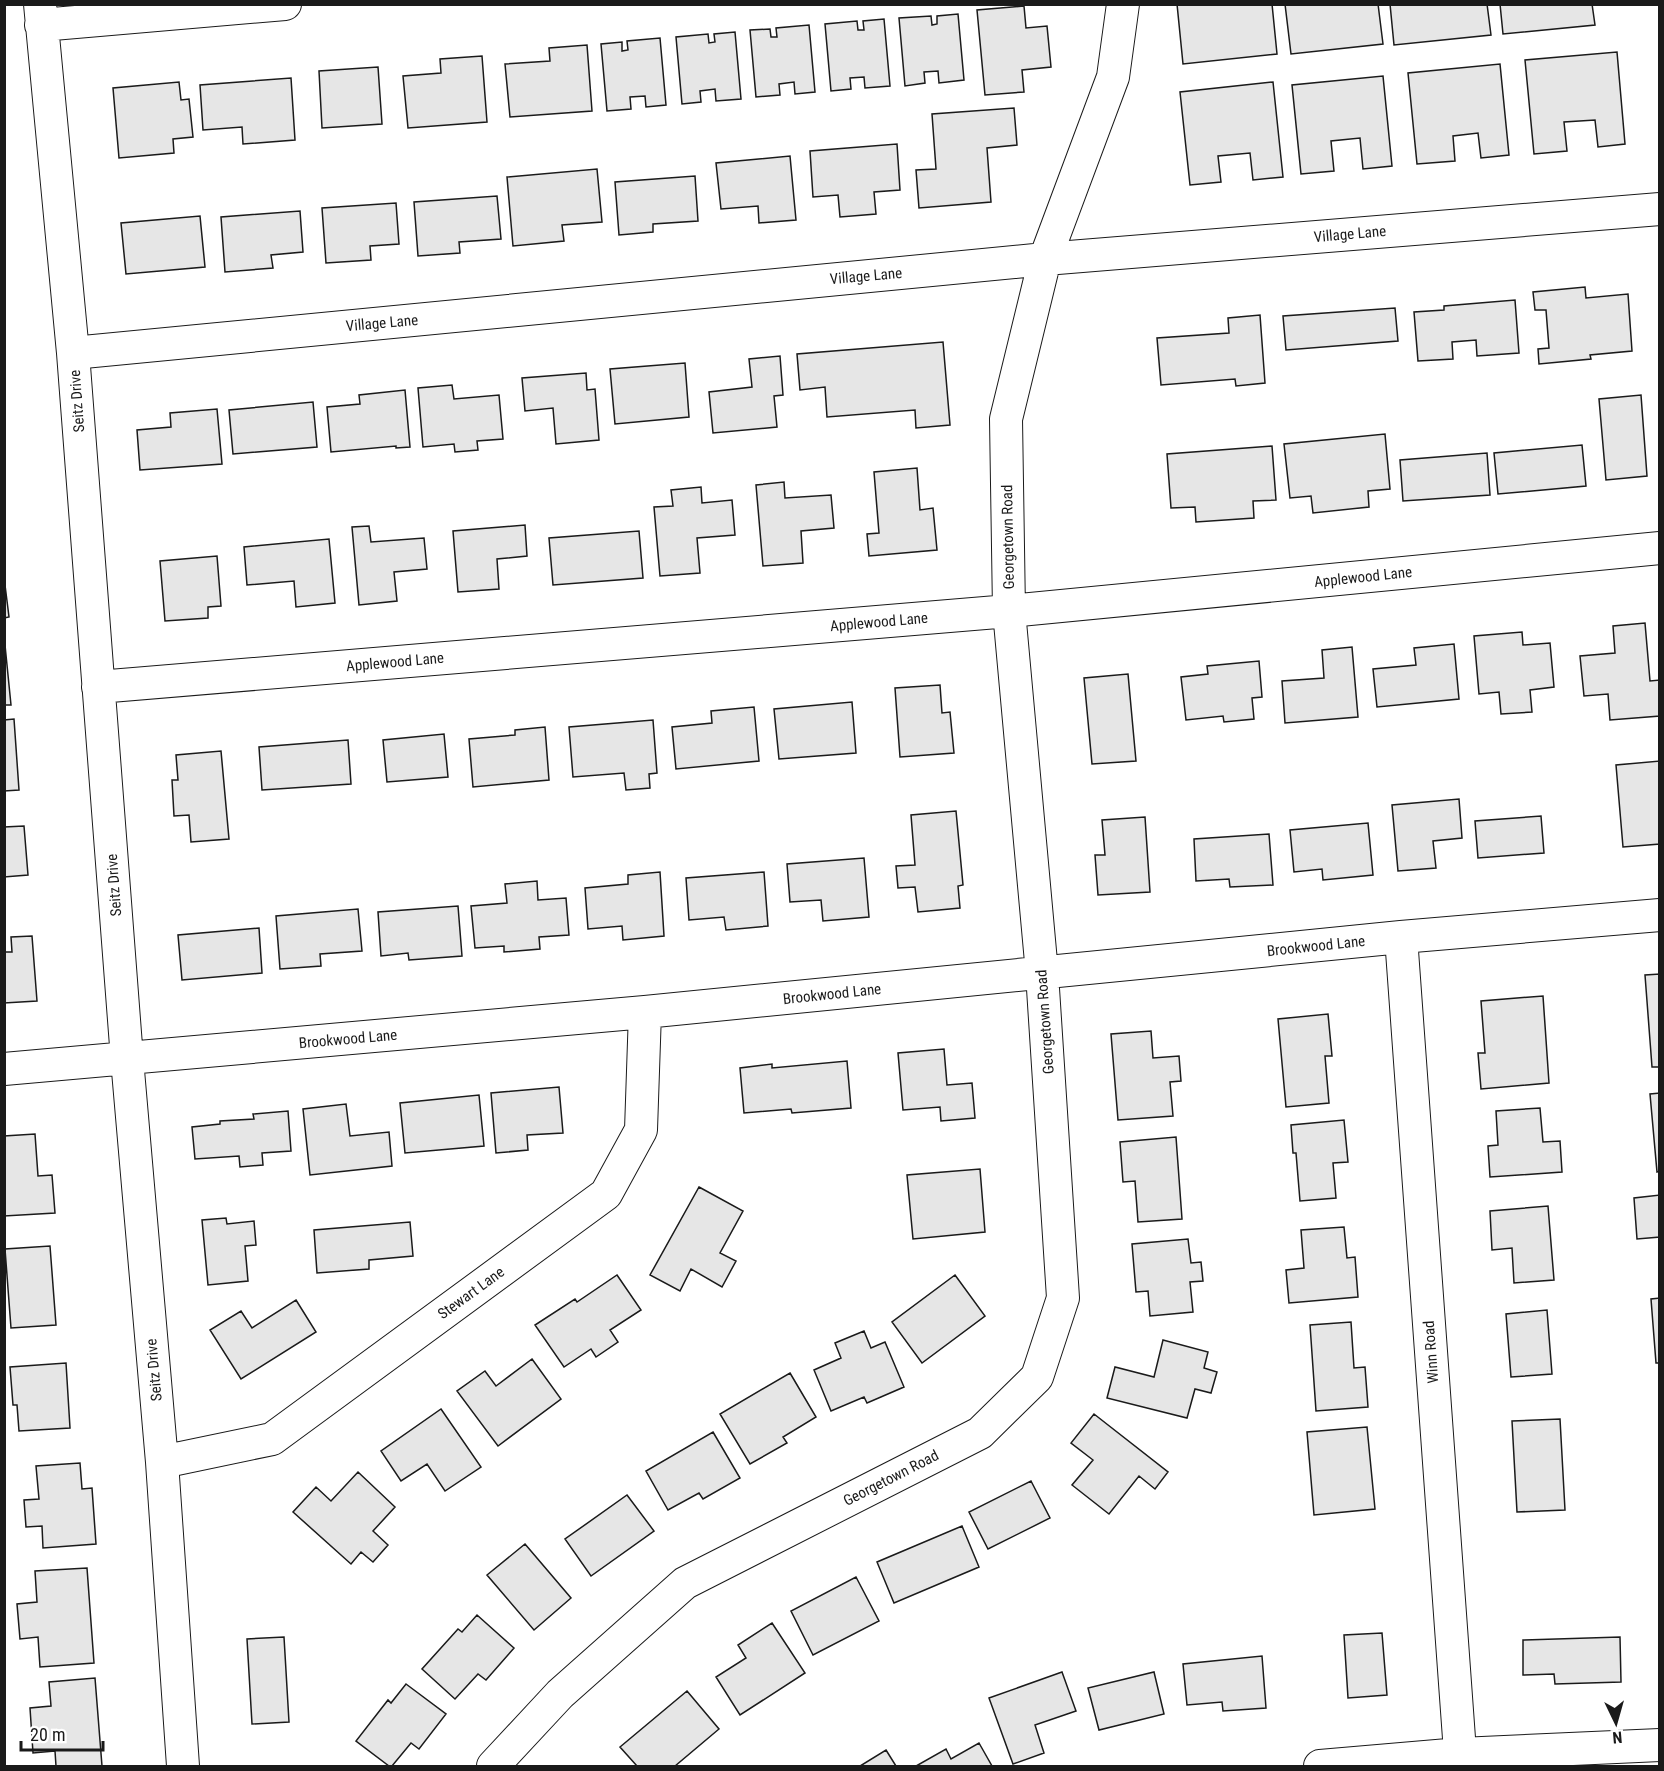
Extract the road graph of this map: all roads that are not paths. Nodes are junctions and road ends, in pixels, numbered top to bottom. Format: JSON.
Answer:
{"nodes":[{"id":1,"x":285,"y":4,"type":"edge"},
{"id":2,"x":1123,"y":4,"type":"edge"},
{"id":3,"x":40,"y":15,"type":"edge"},
{"id":4,"x":1659,"y":209,"type":"edge"},
{"id":5,"x":1045,"y":259,"type":"junction"},
{"id":6,"x":73,"y":353,"type":"junction"},
{"id":7,"x":1659,"y":548,"type":"edge"},
{"id":8,"x":1009,"y":611,"type":"junction"},
{"id":9,"x":99,"y":687,"type":"junction"},
{"id":10,"x":1659,"y":915,"type":"edge"},
{"id":11,"x":1401,"y":937,"type":"junction"},
{"id":12,"x":1042,"y":974,"type":"junction"},
{"id":13,"x":645,"y":1012,"type":"junction"},
{"id":14,"x":127,"y":1059,"type":"junction"},
{"id":15,"x":4,"y":1069,"type":"edge"},
{"id":16,"x":162,"y":1461,"type":"junction"},
{"id":17,"x":1659,"y":1745,"type":"edge"},
{"id":18,"x":1460,"y":1760,"type":"edge"},
{"id":19,"x":183,"y":1767,"type":"edge"},
{"id":20,"x":493,"y":1767,"type":"edge"},
{"id":21,"x":1320,"y":1767,"type":"edge"}],
"edges":[{"from":1,"to":3,"type":"street"},
{"from":2,"to":5,"type":"street","name":"Georgetown Road"},
{"from":3,"to":6,"type":"street","name":"Seitz Drive"},
{"from":4,"to":5,"type":"street","name":"Village Lane"},
{"from":5,"to":6,"type":"street","name":"Village Lane"},
{"from":5,"to":8,"type":"street","name":"Georgetown Road"},
{"from":6,"to":9,"type":"street","name":"Seitz Drive"},
{"from":7,"to":8,"type":"street","name":"Applewood Lane"},
{"from":8,"to":9,"type":"street","name":"Applewood Lane"},
{"from":8,"to":12,"type":"street","name":"Georgetown Road"},
{"from":9,"to":14,"type":"street","name":"Seitz Drive"},
{"from":10,"to":11,"type":"street","name":"Brookwood Lane"},
{"from":11,"to":12,"type":"street","name":"Brookwood Lane"},
{"from":11,"to":18,"type":"street","name":"Winn Road"},
{"from":12,"to":13,"type":"street","name":"Brookwood Lane"},
{"from":12,"to":20,"type":"street","name":"Georgetown Road"},
{"from":13,"to":14,"type":"street","name":"Brookwood Lane"},
{"from":13,"to":16,"type":"street","name":"Stewart Lane"},
{"from":14,"to":15,"type":"street","name":"Brookwood Lane"},
{"from":14,"to":16,"type":"street","name":"Seitz Drive"},
{"from":16,"to":19,"type":"street","name":"Seitz Drive"},
{"from":17,"to":18,"type":"street"},
{"from":18,"to":21,"type":"street"}]}
